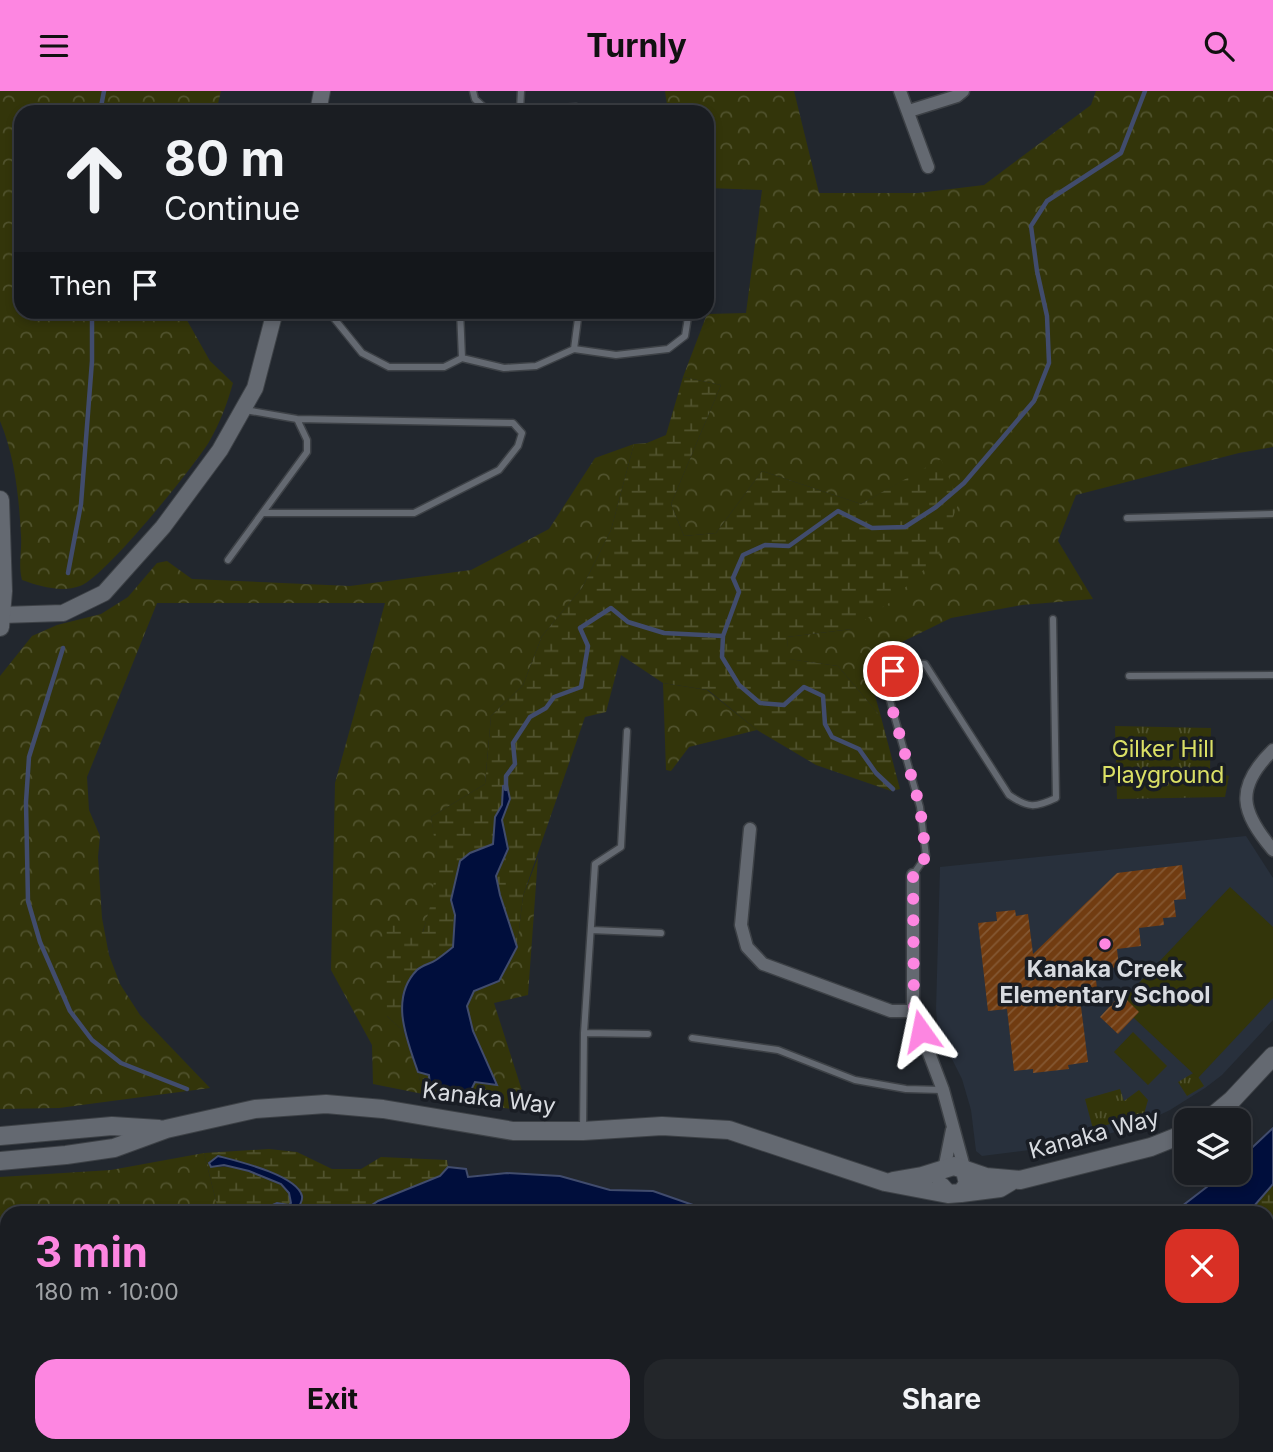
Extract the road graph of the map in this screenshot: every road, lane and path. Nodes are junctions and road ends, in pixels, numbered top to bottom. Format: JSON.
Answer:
{"nodes":[{"id":1,"x":900,"y":91,"type":"edge"},
{"id":2,"x":963,"y":91,"type":"edge"},
{"id":3,"x":909,"y":111,"type":"junction"},
{"id":4,"x":928,"y":167,"type":"dead end"},
{"id":5,"x":273,"y":319,"type":"edge"},
{"id":6,"x":334,"y":319,"type":"edge"},
{"id":7,"x":460,"y":319,"type":"edge"},
{"id":8,"x":578,"y":319,"type":"edge"},
{"id":9,"x":688,"y":319,"type":"edge"},
{"id":10,"x":574,"y":349,"type":"junction"},
{"id":11,"x":462,"y":358,"type":"junction"},
{"id":12,"x":243,"y":409,"type":"junction"},
{"id":13,"x":297,"y":419,"type":"junction"},
{"id":14,"x":0,"y":500,"type":"edge"},
{"id":15,"x":263,"y":513,"type":"junction"},
{"id":16,"x":1273,"y":514,"type":"edge"},
{"id":17,"x":1127,"y":518,"type":"dead end"},
{"id":18,"x":228,"y":560,"type":"dead end"},
{"id":19,"x":1053,"y":619,"type":"dead end"},
{"id":20,"x":1,"y":621,"type":"edge"},
{"id":21,"x":1273,"y":675,"type":"edge"},
{"id":22,"x":1129,"y":676,"type":"dead end"},
{"id":23,"x":627,"y":731,"type":"dead end"},
{"id":24,"x":1273,"y":750,"type":"edge"},
{"id":25,"x":750,"y":829,"type":"dead end"},
{"id":26,"x":1273,"y":850,"type":"edge"},
{"id":27,"x":913,"y":875,"type":"joint"},
{"id":28,"x":591,"y":930,"type":"junction"},
{"id":29,"x":661,"y":933,"type":"dead end"},
{"id":30,"x":914,"y":1011,"type":"junction"},
{"id":31,"x":584,"y":1033,"type":"junction"},
{"id":32,"x":648,"y":1034,"type":"dead end"},
{"id":33,"x":692,"y":1038,"type":"dead end"},
{"id":34,"x":1273,"y":1056,"type":"edge"},
{"id":35,"x":943,"y":1090,"type":"junction"},
{"id":36,"x":1222,"y":1108,"type":"edge"},
{"id":37,"x":166,"y":1129,"type":"junction"},
{"id":38,"x":952,"y":1130,"type":"junction"},
{"id":39,"x":583,"y":1131,"type":"junction"},
{"id":40,"x":0,"y":1136,"type":"edge"},
{"id":41,"x":1174,"y":1138,"type":"edge"},
{"id":42,"x":0,"y":1161,"type":"edge"},
{"id":43,"x":944,"y":1170,"type":"junction"},
{"id":44,"x":965,"y":1171,"type":"junction"},
{"id":45,"x":1013,"y":1180,"type":"junction"},
{"id":46,"x":885,"y":1182,"type":"junction"},
{"id":47,"x":955,"y":1194,"type":"junction"}],
"edges":[{"from":1,"to":3,"type":"street"},
{"from":2,"to":3,"type":"street"},
{"from":3,"to":4,"type":"street"},
{"from":5,"to":12,"type":"street"},
{"from":6,"to":11,"type":"lane"},
{"from":7,"to":11,"type":"lane"},
{"from":8,"to":10,"type":"lane"},
{"from":9,"to":10,"type":"lane"},
{"from":10,"to":11,"type":"lane"},
{"from":12,"to":13,"type":"lane"},
{"from":12,"to":20,"type":"street"},
{"from":13,"to":15,"type":"lane"},
{"from":13,"to":15,"type":"lane"},
{"from":14,"to":20,"type":"main road"},
{"from":15,"to":18,"type":"lane"},
{"from":16,"to":17,"type":"lane"},
{"from":19,"to":27,"type":"lane"},
{"from":21,"to":22,"type":"lane"},
{"from":23,"to":28,"type":"lane"},
{"from":24,"to":26,"type":"street"},
{"from":25,"to":30,"type":"street"},
{"from":27,"to":30,"type":"street"},
{"from":28,"to":29,"type":"lane"},
{"from":28,"to":31,"type":"lane"},
{"from":30,"to":35,"type":"street"},
{"from":31,"to":32,"type":"lane"},
{"from":31,"to":39,"type":"lane"},
{"from":33,"to":35,"type":"lane"},
{"from":34,"to":36,"type":"main road"},
{"from":35,"to":38,"type":"street"},
{"from":37,"to":39,"type":"main road","name":"Kanaka Way"},
{"from":37,"to":40,"type":"main road","name":"Kanaka Way"},
{"from":37,"to":42,"type":"main road","name":"Kanaka Way"},
{"from":38,"to":43,"type":"street"},
{"from":38,"to":44,"type":"street"},
{"from":39,"to":46,"type":"main road","name":"Kanaka Way"},
{"from":41,"to":45,"type":"main road","name":"Kanaka Way"},
{"from":43,"to":44,"type":"main road"},
{"from":43,"to":46,"type":"main road"},
{"from":43,"to":47,"type":"main road"},
{"from":44,"to":45,"type":"main road","name":"Kanaka Way"},
{"from":44,"to":47,"type":"main road"},
{"from":45,"to":47,"type":"main road","name":"Kanaka Way"},
{"from":46,"to":47,"type":"main road","name":"Kanaka Way"}]}
